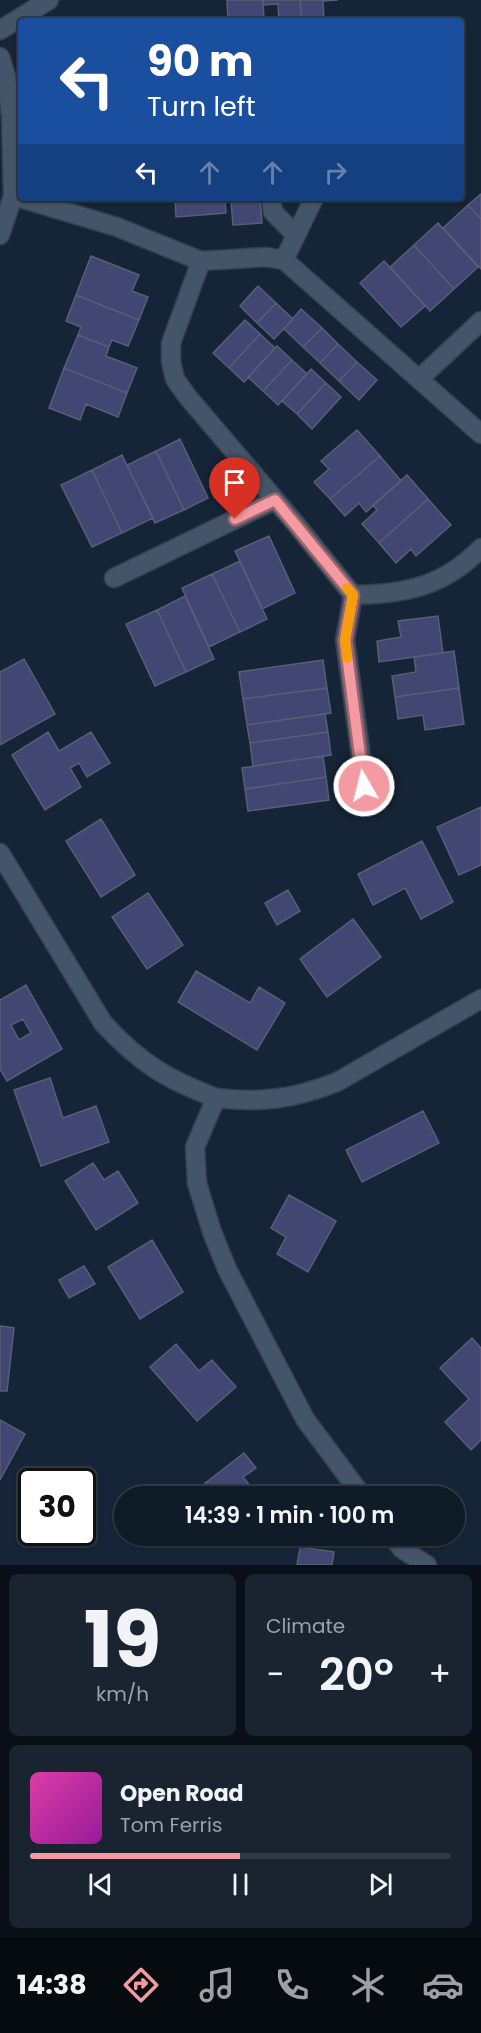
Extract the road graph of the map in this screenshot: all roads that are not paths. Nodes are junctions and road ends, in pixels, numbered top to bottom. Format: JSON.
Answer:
{"nodes":[{"id":1,"x":49,"y":0,"type":"edge"},
{"id":2,"x":20,"y":18,"type":"edge"},
{"id":3,"x":18,"y":19,"type":"edge"},
{"id":4,"x":0,"y":30,"type":"edge"},
{"id":5,"x":0,"y":57,"type":"edge"},
{"id":6,"x":13,"y":196,"type":"junction"},
{"id":7,"x":18,"y":197,"type":"edge"},
{"id":8,"x":30,"y":201,"type":"edge"},
{"id":9,"x":271,"y":201,"type":"edge"},
{"id":10,"x":313,"y":201,"type":"edge"},
{"id":11,"x":0,"y":235,"type":"edge"},
{"id":12,"x":296,"y":235,"type":"junction"},
{"id":13,"x":284,"y":260,"type":"junction"},
{"id":14,"x":201,"y":261,"type":"junction"},
{"id":15,"x":481,"y":321,"type":"edge"},
{"id":16,"x":419,"y":379,"type":"junction"},
{"id":17,"x":481,"y":435,"type":"edge"},
{"id":18,"x":275,"y":500,"type":"junction"},
{"id":19,"x":481,"y":548,"type":"edge"},
{"id":20,"x":114,"y":578,"type":"dead end"},
{"id":21,"x":353,"y":595,"type":"junction"},
{"id":22,"x":364,"y":786,"type":"dead end"},
{"id":23,"x":0,"y":854,"type":"edge"},
{"id":24,"x":481,"y":999,"type":"edge"},
{"id":25,"x":216,"y":1098,"type":"junction"},
{"id":26,"x":355,"y":1486,"type":"edge"},
{"id":27,"x":400,"y":1546,"type":"edge"},
{"id":28,"x":427,"y":1565,"type":"edge"}],
"edges":[{"from":1,"to":2,"type":"street"},
{"from":3,"to":4,"type":"street"},
{"from":5,"to":6,"type":"street"},
{"from":6,"to":7,"type":"street"},
{"from":6,"to":11,"type":"street"},
{"from":8,"to":14,"type":"street"},
{"from":9,"to":12,"type":"street"},
{"from":10,"to":12,"type":"street"},
{"from":12,"to":13,"type":"street"},
{"from":13,"to":14,"type":"street"},
{"from":13,"to":16,"type":"street"},
{"from":14,"to":18,"type":"street"},
{"from":15,"to":16,"type":"street"},
{"from":16,"to":17,"type":"street"},
{"from":18,"to":20,"type":"street"},
{"from":18,"to":21,"type":"street"},
{"from":19,"to":21,"type":"street"},
{"from":21,"to":22,"type":"street"},
{"from":23,"to":25,"type":"street"},
{"from":24,"to":25,"type":"street"},
{"from":25,"to":26,"type":"street"},
{"from":27,"to":28,"type":"street"}]}
